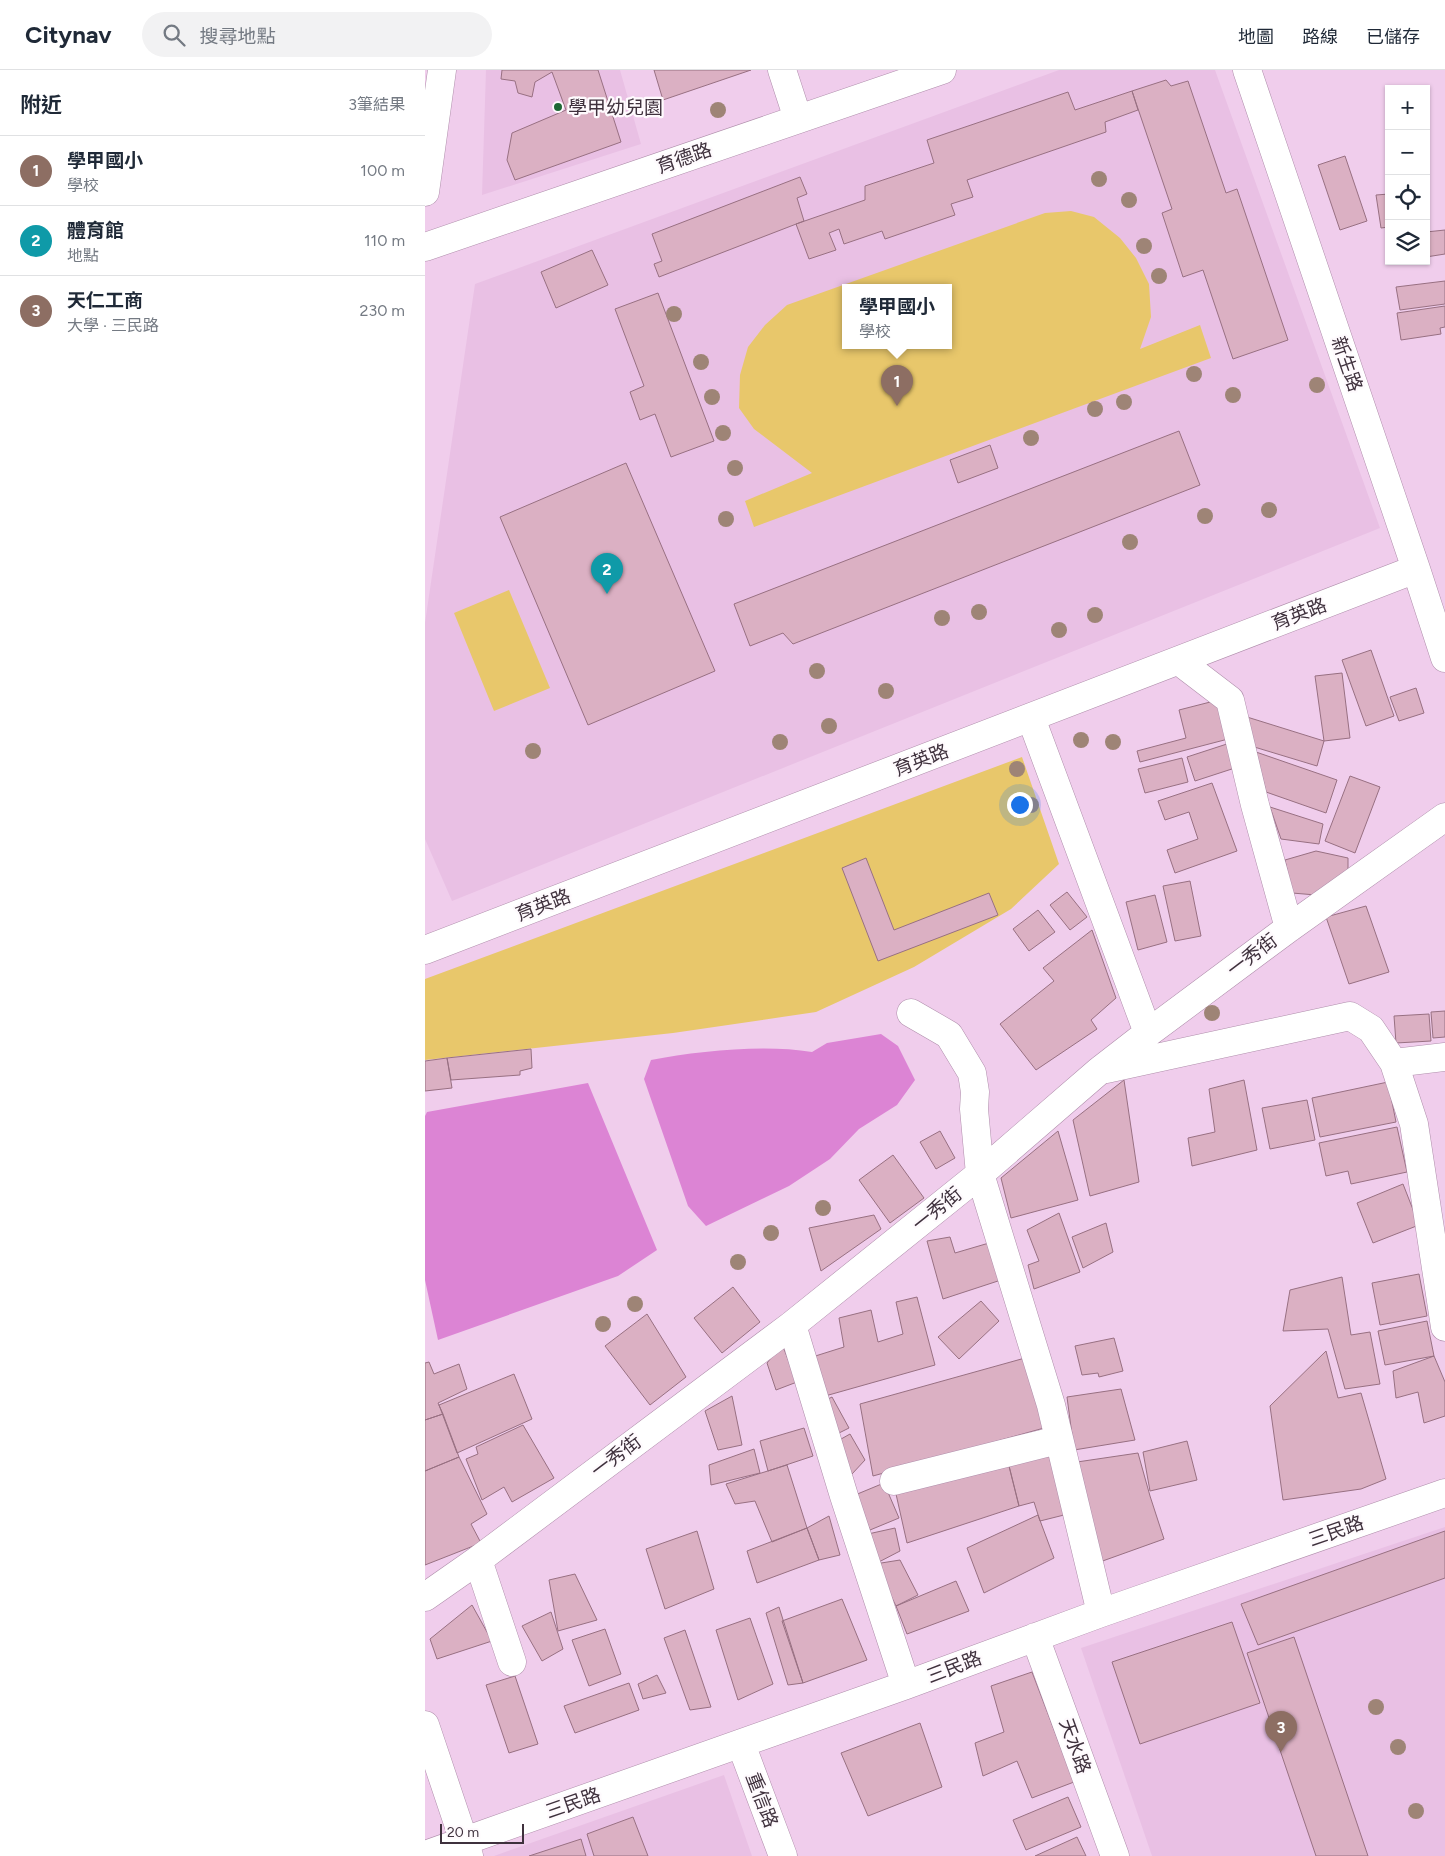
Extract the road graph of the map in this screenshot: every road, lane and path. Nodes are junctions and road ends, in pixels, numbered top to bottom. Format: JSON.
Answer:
{"nodes":[{"id":1,"x":442,"y":70,"type":"edge"},
{"id":2,"x":782,"y":70,"type":"edge"},
{"id":3,"x":942,"y":70,"type":"edge"},
{"id":4,"x":1247,"y":70,"type":"edge"},
{"id":5,"x":798,"y":119,"type":"junction"},
{"id":6,"x":425,"y":192,"type":"edge"},
{"id":7,"x":425,"y":247,"type":"edge"},
{"id":8,"x":1416,"y":568,"type":"junction"},
{"id":9,"x":1445,"y":658,"type":"edge"},
{"id":10,"x":1179,"y":661,"type":"junction"},
{"id":11,"x":1031,"y":718,"type":"junction"},
{"id":12,"x":1445,"y":817,"type":"edge"},
{"id":13,"x":1289,"y":928,"type":"junction"},
{"id":14,"x":425,"y":950,"type":"edge"},
{"id":15,"x":911,"y":1013,"type":"dead end"},
{"id":16,"x":1148,"y":1033,"type":"junction"},
{"id":17,"x":1445,"y":1057,"type":"edge"},
{"id":18,"x":1394,"y":1063,"type":"junction"},
{"id":19,"x":1099,"y":1071,"type":"junction"},
{"id":20,"x":980,"y":1174,"type":"junction"},
{"id":21,"x":792,"y":1325,"type":"junction"},
{"id":22,"x":1445,"y":1326,"type":"edge"},
{"id":23,"x":1058,"y":1440,"type":"junction"},
{"id":24,"x":894,"y":1481,"type":"dead end"},
{"id":25,"x":1445,"y":1493,"type":"edge"},
{"id":26,"x":478,"y":1560,"type":"junction"},
{"id":27,"x":425,"y":1596,"type":"edge"},
{"id":28,"x":1101,"y":1613,"type":"junction"},
{"id":29,"x":1035,"y":1637,"type":"junction"},
{"id":30,"x":512,"y":1662,"type":"dead end"},
{"id":31,"x":906,"y":1685,"type":"junction"},
{"id":32,"x":425,"y":1726,"type":"edge"},
{"id":33,"x":741,"y":1744,"type":"junction"},
{"id":34,"x":466,"y":1848,"type":"edge"},
{"id":35,"x":425,"y":1855,"type":"edge"},
{"id":36,"x":783,"y":1856,"type":"edge"},
{"id":37,"x":1115,"y":1856,"type":"edge"}],
"edges":[{"from":1,"to":6,"type":"street"},
{"from":2,"to":5,"type":"street"},
{"from":3,"to":5,"type":"street","name":"育德路"},
{"from":4,"to":8,"type":"street","name":"新生路"},
{"from":5,"to":7,"type":"street","name":"育德路"},
{"from":8,"to":9,"type":"street","name":"新生路"},
{"from":8,"to":10,"type":"street","name":"育英路"},
{"from":10,"to":11,"type":"street","name":"育英路"},
{"from":10,"to":13,"type":"street"},
{"from":11,"to":14,"type":"street","name":"育英路"},
{"from":11,"to":16,"type":"street"},
{"from":12,"to":13,"type":"street","name":"一秀街"},
{"from":13,"to":16,"type":"street","name":"一秀街"},
{"from":15,"to":20,"type":"street"},
{"from":16,"to":19,"type":"street","name":"一秀街"},
{"from":17,"to":18,"type":"street"},
{"from":18,"to":19,"type":"street"},
{"from":18,"to":22,"type":"street"},
{"from":19,"to":20,"type":"street","name":"一秀街"},
{"from":20,"to":21,"type":"street","name":"一秀街"},
{"from":20,"to":23,"type":"street"},
{"from":21,"to":26,"type":"street","name":"一秀街"},
{"from":21,"to":31,"type":"street"},
{"from":23,"to":24,"type":"street"},
{"from":23,"to":28,"type":"street"},
{"from":25,"to":28,"type":"street","name":"三民路"},
{"from":26,"to":27,"type":"street","name":"一秀街"},
{"from":26,"to":30,"type":"street"},
{"from":28,"to":29,"type":"street","name":"三民路"},
{"from":29,"to":31,"type":"street","name":"三民路"},
{"from":29,"to":37,"type":"street","name":"天水路"},
{"from":31,"to":33,"type":"street","name":"三民路"},
{"from":32,"to":34,"type":"street"},
{"from":33,"to":34,"type":"street","name":"三民路"},
{"from":33,"to":36,"type":"street","name":"重信路"},
{"from":34,"to":35,"type":"street","name":"三民路"}]}
